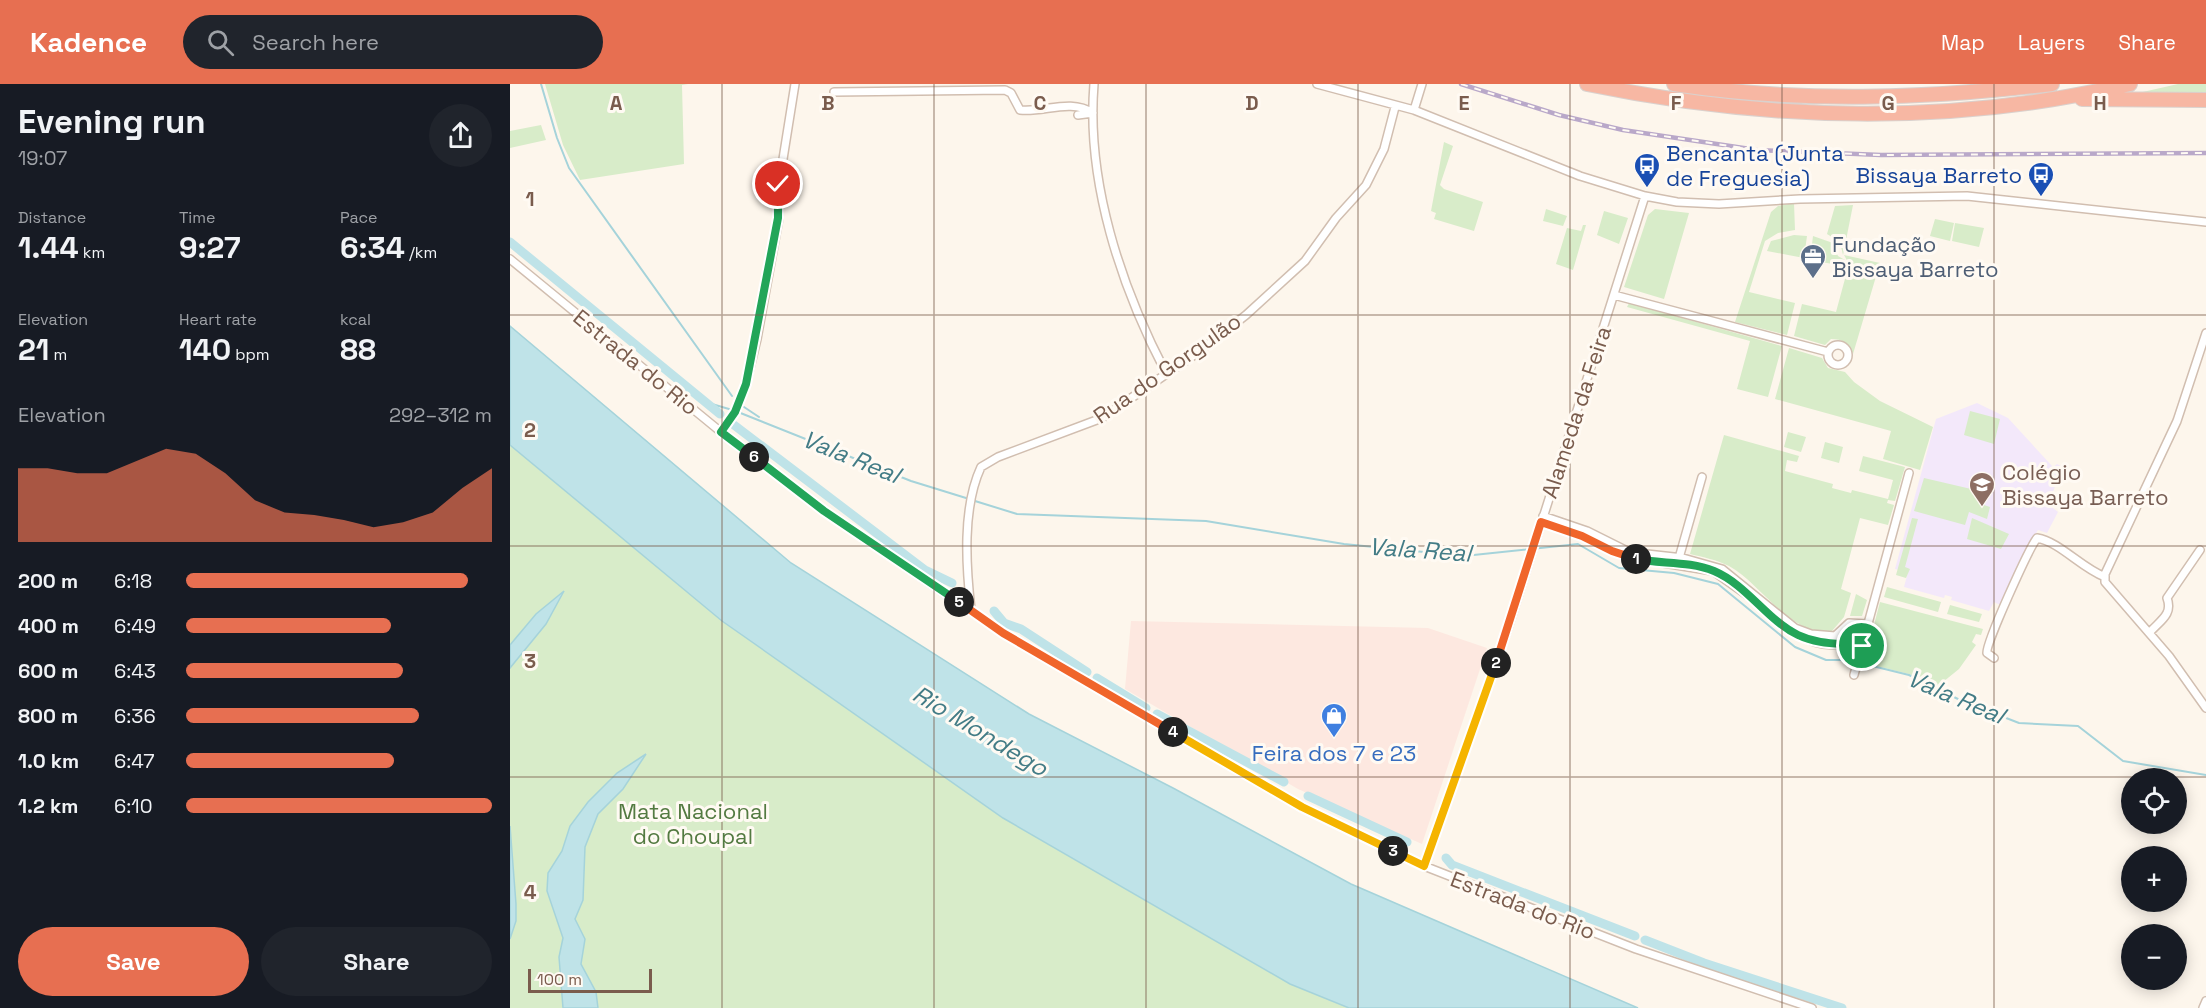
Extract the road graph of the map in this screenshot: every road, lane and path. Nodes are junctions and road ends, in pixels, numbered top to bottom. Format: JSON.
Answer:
{"nodes":[{"id":1,"x":795,"y":84,"type":"edge"},
{"id":2,"x":1094,"y":84,"type":"edge"},
{"id":3,"x":1317,"y":84,"type":"edge"},
{"id":4,"x":1422,"y":84,"type":"edge"},
{"id":5,"x":1587,"y":84,"type":"edge"},
{"id":6,"x":1674,"y":84,"type":"edge"},
{"id":7,"x":2052,"y":84,"type":"edge"},
{"id":8,"x":2130,"y":84,"type":"edge"},
{"id":9,"x":2030,"y":86,"type":"edge"},
{"id":10,"x":834,"y":92,"type":"dead end"},
{"id":11,"x":2065,"y":98,"type":"junction"},
{"id":12,"x":2206,"y":100,"type":"edge"},
{"id":13,"x":1395,"y":107,"type":"junction"},
{"id":14,"x":1414,"y":110,"type":"junction"},
{"id":15,"x":1093,"y":113,"type":"junction"},
{"id":16,"x":1078,"y":115,"type":"dead end"},
{"id":17,"x":1646,"y":196,"type":"junction"},
{"id":18,"x":2206,"y":222,"type":"edge"},
{"id":19,"x":510,"y":259,"type":"edge"},
{"id":20,"x":1614,"y":295,"type":"junction"},
{"id":21,"x":2206,"y":333,"type":"edge"},
{"id":22,"x":1828,"y":352,"type":"dead end"},
{"id":23,"x":1166,"y":373,"type":"junction"},
{"id":24,"x":721,"y":432,"type":"junction"},
{"id":25,"x":1910,"y":473,"type":"dead end"},
{"id":26,"x":1702,"y":477,"type":"dead end"},
{"id":27,"x":1542,"y":519,"type":"junction"},
{"id":28,"x":2200,"y":550,"type":"dead end"},
{"id":29,"x":1679,"y":558,"type":"junction"},
{"id":30,"x":2105,"y":577,"type":"junction"},
{"id":31,"x":970,"y":610,"type":"junction"},
{"id":32,"x":1867,"y":624,"type":"junction"},
{"id":33,"x":2150,"y":632,"type":"junction"},
{"id":34,"x":1839,"y":633,"type":"junction"},
{"id":35,"x":1847,"y":644,"type":"junction"},
{"id":36,"x":1862,"y":646,"type":"junction"},
{"id":37,"x":1994,"y":658,"type":"dead end"},
{"id":38,"x":1854,"y":675,"type":"dead end"},
{"id":39,"x":2206,"y":708,"type":"edge"},
{"id":40,"x":1424,"y":866,"type":"junction"},
{"id":41,"x":2206,"y":1001,"type":"edge"},
{"id":42,"x":1812,"y":1008,"type":"edge"},
{"id":43,"x":2203,"y":1008,"type":"edge"}],
"edges":[{"from":1,"to":24,"type":"street"},
{"from":2,"to":15,"type":"street"},
{"from":3,"to":13,"type":"street"},
{"from":4,"to":14,"type":"street"},
{"from":5,"to":11,"type":"highway"},
{"from":6,"to":9,"type":"highway"},
{"from":7,"to":9,"type":"highway"},
{"from":8,"to":11,"type":"highway"},
{"from":10,"to":15,"type":"street"},
{"from":11,"to":12,"type":"highway"},
{"from":13,"to":14,"type":"street"},
{"from":13,"to":23,"type":"street","name":"Rua do Gorgulão"},
{"from":14,"to":17,"type":"street"},
{"from":15,"to":16,"type":"street"},
{"from":15,"to":23,"type":"street"},
{"from":17,"to":18,"type":"street"},
{"from":17,"to":20,"type":"street","name":"Alameda da Feira"},
{"from":19,"to":24,"type":"street","name":"Estrada do Rio"},
{"from":20,"to":22,"type":"street"},
{"from":20,"to":27,"type":"street","name":"Alameda da Feira"},
{"from":21,"to":30,"type":"street"},
{"from":23,"to":31,"type":"street","name":"Rua do Gorgulão"},
{"from":24,"to":31,"type":"street","name":"Estrada do Rio"},
{"from":25,"to":32,"type":"street"},
{"from":26,"to":29,"type":"street"},
{"from":27,"to":29,"type":"street"},
{"from":27,"to":35,"type":"street"},
{"from":27,"to":40,"type":"street","name":"Alameda da Feira"},
{"from":28,"to":33,"type":"street"},
{"from":29,"to":34,"type":"street"},
{"from":30,"to":33,"type":"street"},
{"from":30,"to":37,"type":"street"},
{"from":31,"to":40,"type":"street","name":"Estrada do Rio"},
{"from":32,"to":34,"type":"street"},
{"from":32,"to":36,"type":"street"},
{"from":33,"to":39,"type":"street"},
{"from":34,"to":35,"type":"street"},
{"from":35,"to":36,"type":"street"},
{"from":36,"to":38,"type":"street"},
{"from":40,"to":42,"type":"street","name":"Estrada do Rio"},
{"from":41,"to":43,"type":"street"}]}
